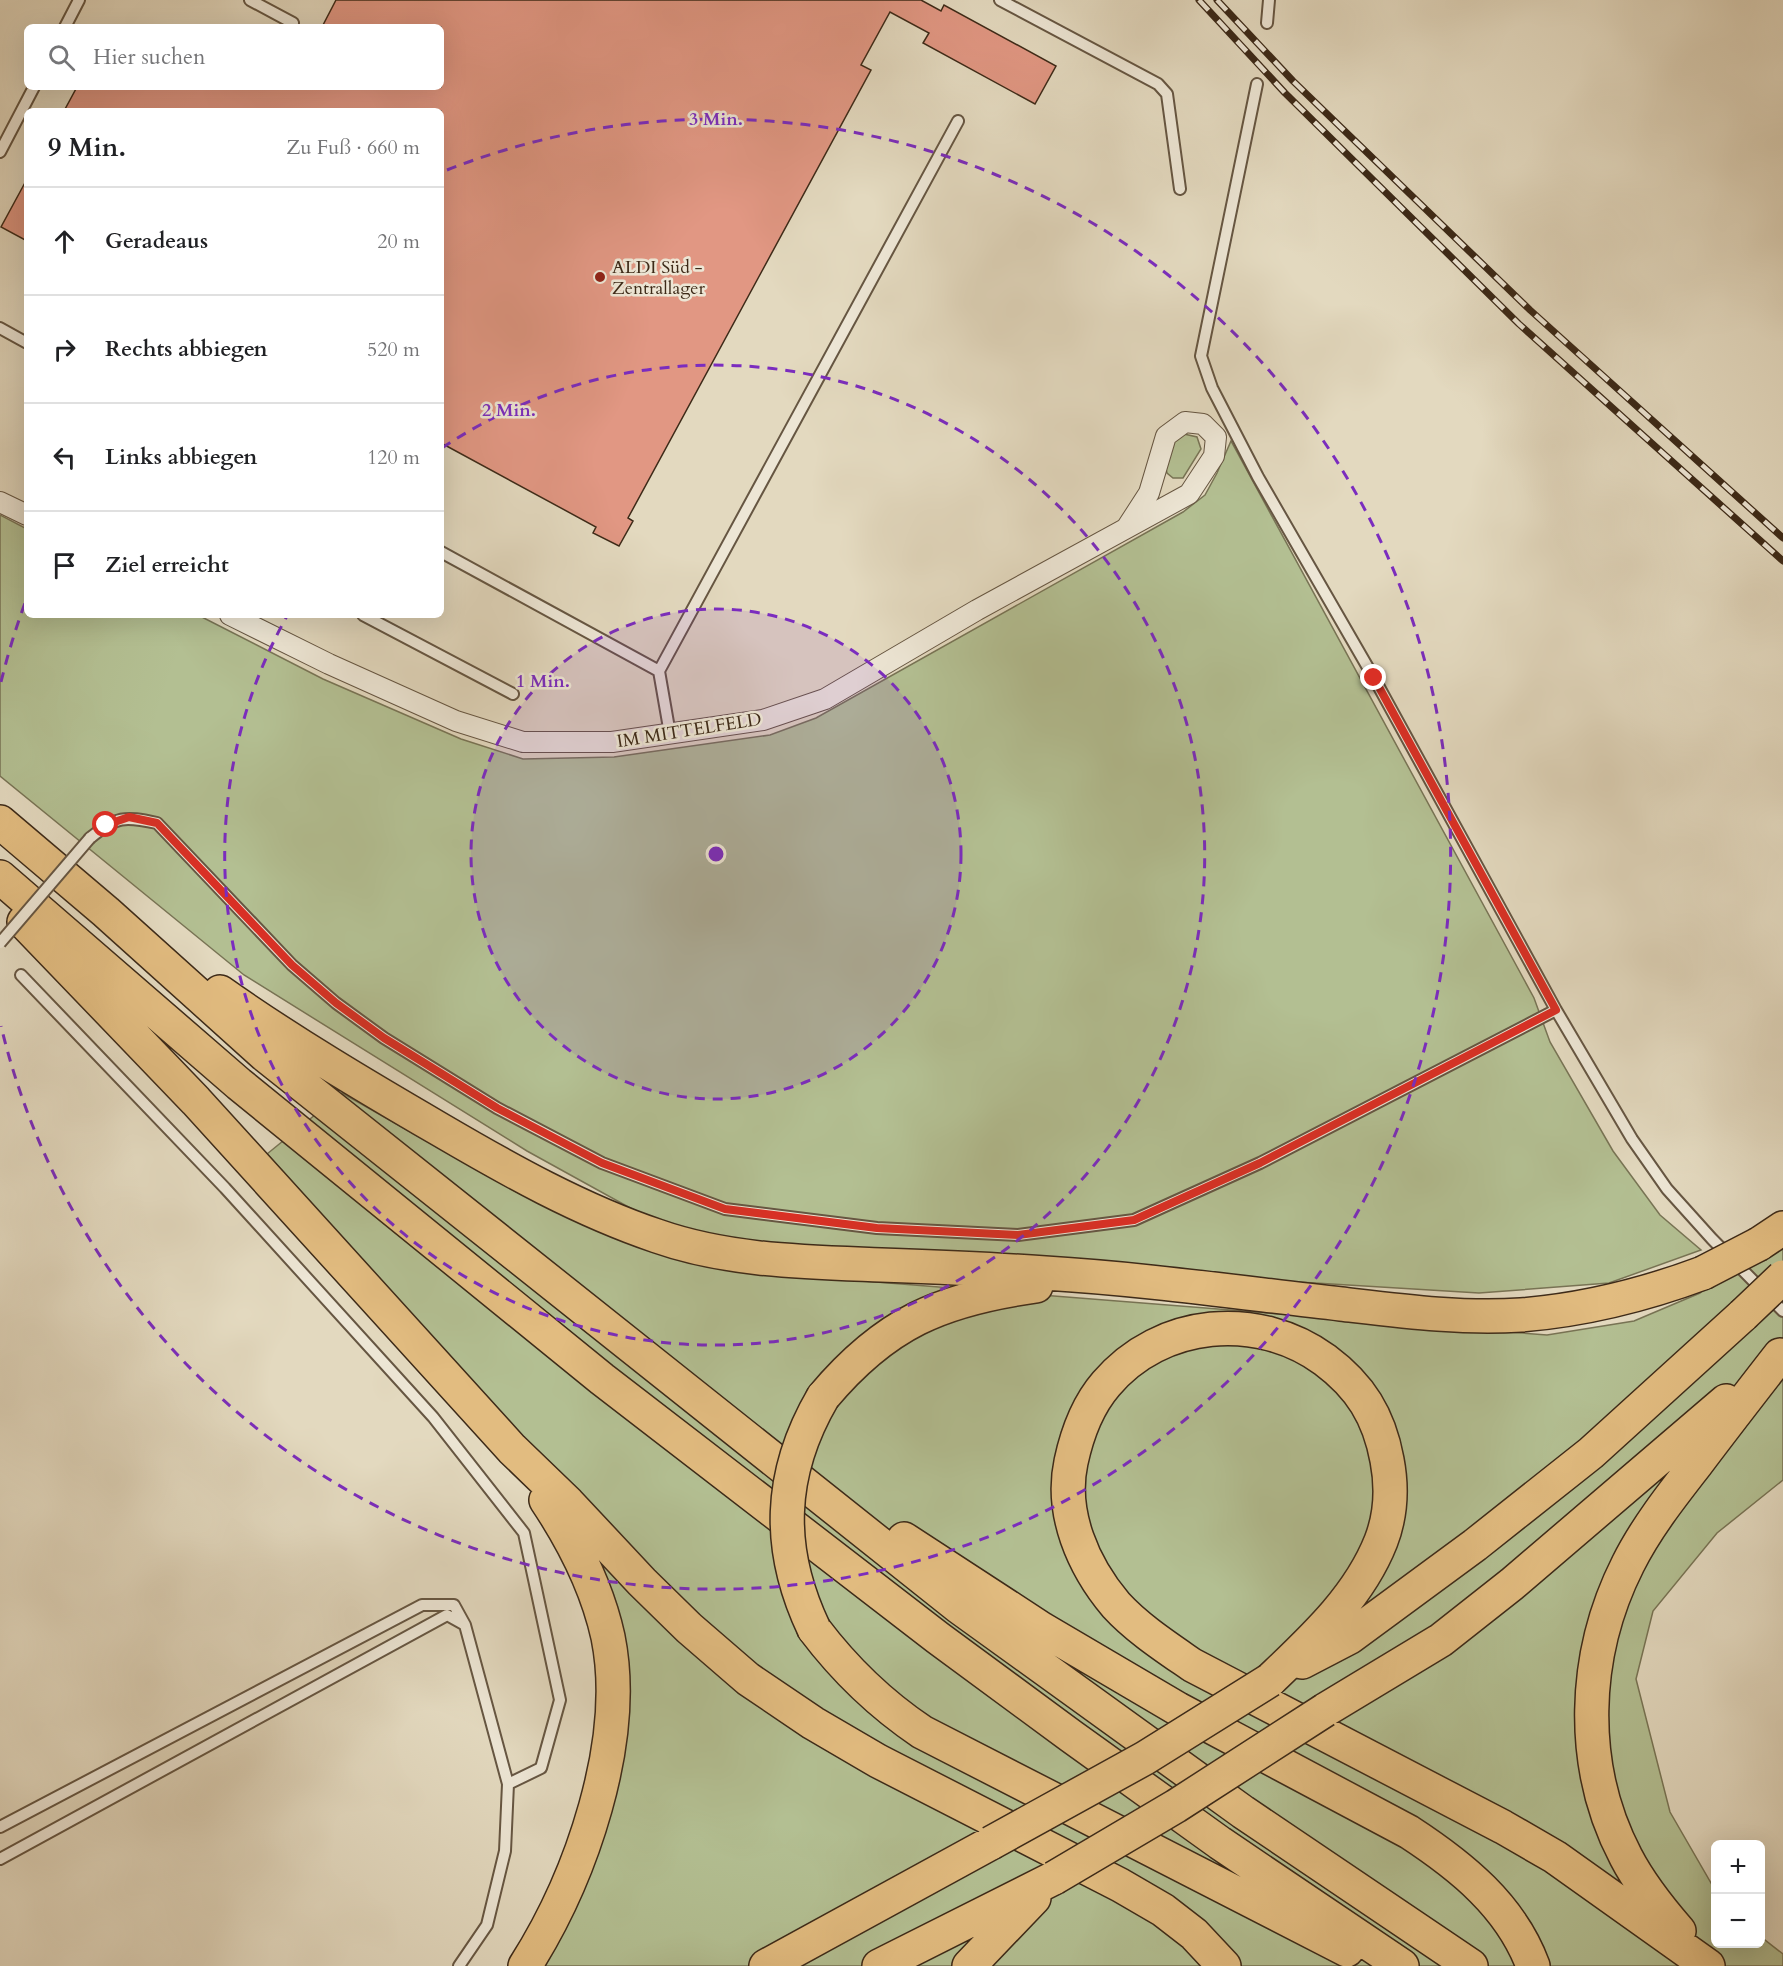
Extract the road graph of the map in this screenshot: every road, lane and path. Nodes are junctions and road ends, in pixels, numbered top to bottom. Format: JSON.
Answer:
{"nodes":[{"id":1,"x":79,"y":0,"type":"edge"},
{"id":2,"x":250,"y":0,"type":"edge"},
{"id":3,"x":1000,"y":0,"type":"edge"},
{"id":4,"x":1269,"y":0,"type":"edge"},
{"id":5,"x":293,"y":23,"type":"dead end"},
{"id":6,"x":1267,"y":23,"type":"dead end"},
{"id":7,"x":67,"y":24,"type":"edge"},
{"id":8,"x":1257,"y":84,"type":"dead end"},
{"id":9,"x":32,"y":90,"type":"edge"},
{"id":10,"x":958,"y":121,"type":"dead end"},
{"id":11,"x":0,"y":152,"type":"edge"},
{"id":12,"x":1180,"y":189,"type":"dead end"},
{"id":13,"x":0,"y":328,"type":"edge"},
{"id":14,"x":24,"y":341,"type":"edge"},
{"id":15,"x":0,"y":502,"type":"edge"},
{"id":16,"x":24,"y":514,"type":"edge"},
{"id":17,"x":1127,"y":527,"type":"junction"},
{"id":18,"x":444,"y":554,"type":"edge"},
{"id":19,"x":236,"y":618,"type":"edge"},
{"id":20,"x":369,"y":618,"type":"edge"},
{"id":21,"x":659,"y":671,"type":"junction"},
{"id":22,"x":513,"y":694,"type":"dead end"},
{"id":23,"x":670,"y":735,"type":"junction"},
{"id":24,"x":0,"y":822,"type":"edge"},
{"id":25,"x":0,"y":878,"type":"edge"},
{"id":26,"x":0,"y":896,"type":"edge"},
{"id":27,"x":106,"y":912,"type":"junction"},
{"id":28,"x":0,"y":943,"type":"edge"},
{"id":29,"x":21,"y":975,"type":"dead end"},
{"id":30,"x":1556,"y":1010,"type":"junction"},
{"id":31,"x":1771,"y":1236,"type":"edge"},
{"id":32,"x":1783,"y":1277,"type":"edge"},
{"id":33,"x":1112,"y":1279,"type":"junction"},
{"id":34,"x":1783,"y":1311,"type":"edge"},
{"id":35,"x":1781,"y":1353,"type":"edge"},
{"id":36,"x":739,"y":1432,"type":"junction"},
{"id":37,"x":512,"y":1449,"type":"junction"},
{"id":38,"x":465,"y":1624,"type":"junction"},
{"id":39,"x":1270,"y":1680,"type":"junction"},
{"id":40,"x":508,"y":1784,"type":"junction"},
{"id":41,"x":0,"y":1827,"type":"edge"},
{"id":42,"x":0,"y":1859,"type":"edge"},
{"id":43,"x":1054,"y":1878,"type":"junction"},
{"id":44,"x":459,"y":1966,"type":"edge"},
{"id":45,"x":525,"y":1966,"type":"edge"},
{"id":46,"x":766,"y":1966,"type":"edge"},
{"id":47,"x":879,"y":1966,"type":"edge"},
{"id":48,"x":969,"y":1966,"type":"edge"},
{"id":49,"x":1224,"y":1966,"type":"edge"},
{"id":50,"x":1377,"y":1966,"type":"edge"},
{"id":51,"x":1402,"y":1966,"type":"edge"},
{"id":52,"x":1471,"y":1966,"type":"edge"},
{"id":53,"x":1533,"y":1966,"type":"edge"},
{"id":54,"x":1708,"y":1966,"type":"edge"},
{"id":55,"x":1714,"y":1966,"type":"edge"}],
"edges":[{"from":1,"to":7,"type":"lane"},
{"from":2,"to":5,"type":"lane"},
{"from":3,"to":12,"type":"lane"},
{"from":4,"to":6,"type":"lane"},
{"from":8,"to":30,"type":"lane"},
{"from":9,"to":11,"type":"lane"},
{"from":10,"to":21,"type":"lane"},
{"from":13,"to":14,"type":"lane"},
{"from":15,"to":16,"type":"street"},
{"from":17,"to":17,"type":"street","name":"IM MITTELFELD"},
{"from":17,"to":23,"type":"street","name":"IM MITTELFELD"},
{"from":18,"to":21,"type":"lane"},
{"from":19,"to":23,"type":"street","name":"IM MITTELFELD"},
{"from":20,"to":22,"type":"lane"},
{"from":21,"to":23,"type":"lane"},
{"from":24,"to":27,"type":"highway"},
{"from":25,"to":51,"type":"highway"},
{"from":26,"to":37,"type":"highway"},
{"from":27,"to":33,"type":"highway"},
{"from":27,"to":36,"type":"highway"},
{"from":28,"to":30,"type":"lane","bridge":true},
{"from":29,"to":40,"type":"lane"},
{"from":30,"to":34,"type":"lane"},
{"from":31,"to":33,"type":"highway","bridge":true},
{"from":32,"to":39,"type":"highway","bridge":true},
{"from":33,"to":50,"type":"highway","bridge":true},
{"from":35,"to":43,"type":"highway","bridge":true},
{"from":35,"to":55,"type":"highway"},
{"from":36,"to":52,"type":"highway"},
{"from":36,"to":53,"type":"highway"},
{"from":37,"to":45,"type":"highway"},
{"from":37,"to":49,"type":"highway"},
{"from":38,"to":40,"type":"lane"},
{"from":38,"to":41,"type":"lane"},
{"from":38,"to":42,"type":"lane"},
{"from":39,"to":46,"type":"highway","bridge":true},
{"from":39,"to":54,"type":"highway"},
{"from":40,"to":44,"type":"lane"},
{"from":43,"to":47,"type":"highway"},
{"from":43,"to":48,"type":"highway"}]}
